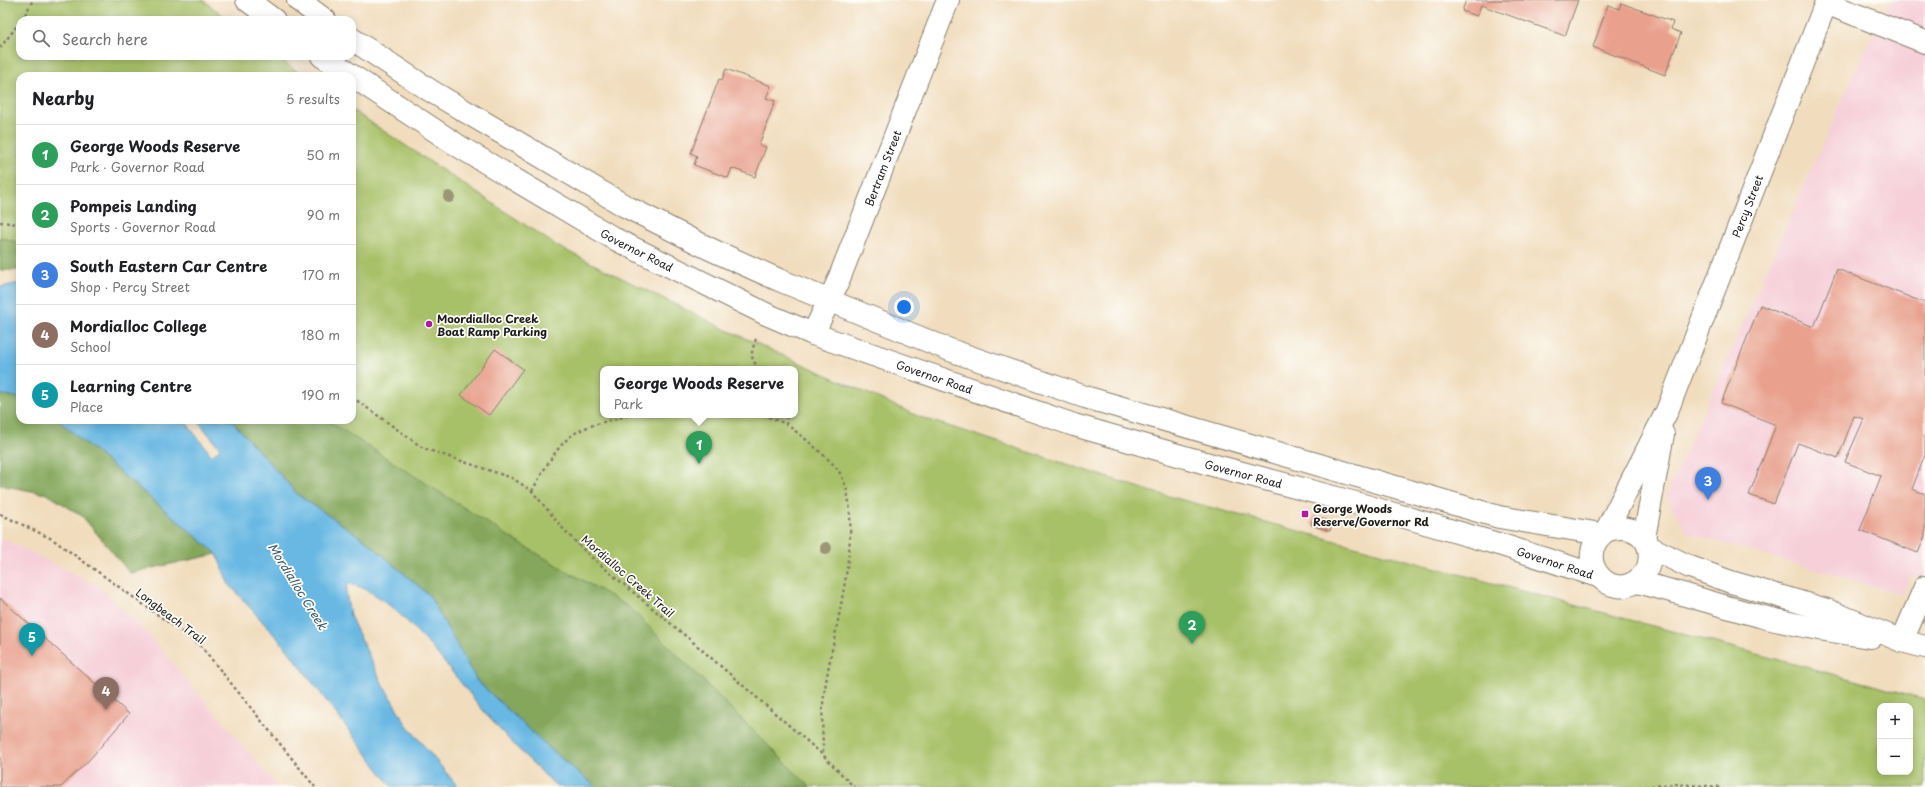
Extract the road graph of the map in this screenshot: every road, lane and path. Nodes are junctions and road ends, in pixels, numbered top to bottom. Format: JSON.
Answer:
{"nodes":[{"id":1,"x":34,"y":0,"type":"edge"},
{"id":2,"x":247,"y":0,"type":"edge"},
{"id":3,"x":298,"y":0,"type":"edge"},
{"id":4,"x":948,"y":0,"type":"edge"},
{"id":5,"x":1827,"y":2,"type":"edge"},
{"id":6,"x":24,"y":16,"type":"edge"},
{"id":7,"x":269,"y":16,"type":"edge"},
{"id":8,"x":320,"y":16,"type":"edge"},
{"id":9,"x":16,"y":27,"type":"edge"},
{"id":10,"x":356,"y":41,"type":"edge"},
{"id":11,"x":1925,"y":42,"type":"edge"},
{"id":12,"x":0,"y":48,"type":"edge"},
{"id":13,"x":328,"y":60,"type":"edge"},
{"id":14,"x":346,"y":72,"type":"edge"},
{"id":15,"x":356,"y":78,"type":"edge"},
{"id":16,"x":0,"y":222,"type":"edge"},
{"id":17,"x":16,"y":224,"type":"edge"},
{"id":18,"x":830,"y":300,"type":"junction"},
{"id":19,"x":813,"y":334,"type":"junction"},
{"id":20,"x":356,"y":400,"type":"edge"},
{"id":21,"x":1667,"y":411,"type":"junction"},
{"id":22,"x":620,"y":418,"type":"edge"},
{"id":23,"x":769,"y":418,"type":"edge"},
{"id":24,"x":787,"y":418,"type":"edge"},
{"id":25,"x":786,"y":425,"type":"junction"},
{"id":26,"x":532,"y":491,"type":"junction"},
{"id":27,"x":0,"y":514,"type":"edge"},
{"id":28,"x":1603,"y":533,"type":"junction"},
{"id":29,"x":1646,"y":543,"type":"junction"},
{"id":30,"x":1598,"y":576,"type":"junction"},
{"id":31,"x":1637,"y":582,"type":"junction"},
{"id":32,"x":1925,"y":587,"type":"edge"},
{"id":33,"x":1902,"y":641,"type":"junction"},
{"id":34,"x":1925,"y":647,"type":"edge"},
{"id":35,"x":823,"y":754,"type":"junction"},
{"id":36,"x":315,"y":787,"type":"edge"},
{"id":37,"x":854,"y":787,"type":"edge"},
{"id":38,"x":1639,"y":787,"type":"edge"},
{"id":39,"x":1721,"y":787,"type":"edge"}],
"edges":[{"from":1,"to":6,"type":"path"},
{"from":2,"to":7,"type":"street"},
{"from":3,"to":8,"type":"street"},
{"from":4,"to":18,"type":"street","name":"Bertram Street"},
{"from":5,"to":11,"type":"street"},
{"from":5,"to":21,"type":"street","name":"Percy Street"},
{"from":9,"to":12,"type":"path"},
{"from":10,"to":18,"type":"street"},
{"from":13,"to":14,"type":"street","name":"Governor Road"},
{"from":15,"to":19,"type":"street","name":"Governor Road"},
{"from":16,"to":17,"type":"path"},
{"from":18,"to":19,"type":"street","name":"Bertram Street"},
{"from":18,"to":28,"type":"street"},
{"from":19,"to":30,"type":"street","name":"Governor Road"},
{"from":20,"to":26,"type":"path","name":"Mordialloc Creek Trail"},
{"from":21,"to":28,"type":"street","name":"Percy Street"},
{"from":21,"to":29,"type":"street","name":"Percy Street"},
{"from":22,"to":26,"type":"path"},
{"from":23,"to":25,"type":"path"},
{"from":24,"to":25,"type":"path"},
{"from":25,"to":35,"type":"path"},
{"from":26,"to":35,"type":"path","name":"Mordialloc Creek Trail"},
{"from":27,"to":36,"type":"path","name":"Longbeach Trail"},
{"from":28,"to":29,"type":"street"},
{"from":28,"to":30,"type":"street"},
{"from":29,"to":31,"type":"street"},
{"from":29,"to":33,"type":"street"},
{"from":30,"to":31,"type":"street"},
{"from":31,"to":33,"type":"street"},
{"from":32,"to":33,"type":"street"},
{"from":33,"to":34,"type":"street"},
{"from":35,"to":37,"type":"path","name":"Mordialloc Creek Trail"},
{"from":38,"to":39,"type":"path"}]}
